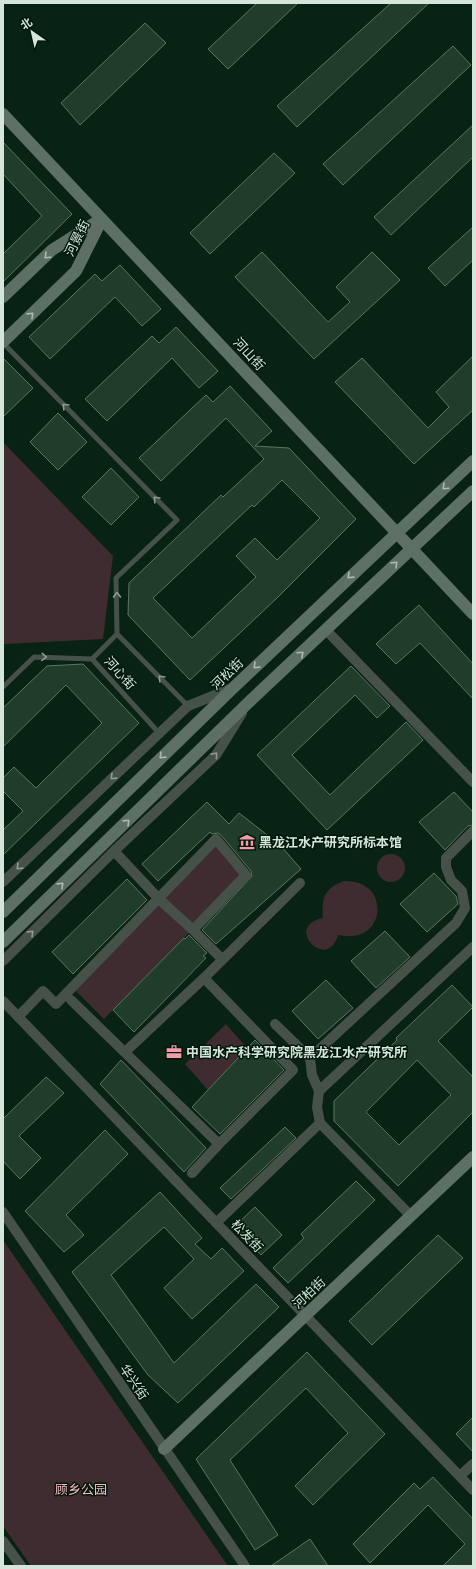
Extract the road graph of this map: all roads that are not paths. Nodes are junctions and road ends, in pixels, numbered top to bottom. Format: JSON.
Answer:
{"nodes":[{"id":1,"x":3,"y":114,"type":"edge"},
{"id":2,"x":102,"y":219,"type":"junction"},
{"id":3,"x":3,"y":297,"type":"edge"},
{"id":4,"x":3,"y":342,"type":"edge"},
{"id":5,"x":473,"y":460,"type":"edge"},
{"id":6,"x":473,"y":491,"type":"edge"},
{"id":7,"x":396,"y":532,"type":"junction"},
{"id":8,"x":411,"y":548,"type":"junction"},
{"id":9,"x":473,"y":614,"type":"edge"},
{"id":10,"x":326,"y":630,"type":"junction"},
{"id":11,"x":117,"y":634,"type":"junction"},
{"id":12,"x":92,"y":659,"type":"junction"},
{"id":13,"x":3,"y":686,"type":"edge"},
{"id":14,"x":232,"y":689,"type":"junction"},
{"id":15,"x":249,"y":702,"type":"junction"},
{"id":16,"x":188,"y":706,"type":"junction"},
{"id":17,"x":159,"y":733,"type":"junction"},
{"id":18,"x":473,"y":782,"type":"edge"},
{"id":19,"x":473,"y":831,"type":"edge"},
{"id":20,"x":114,"y":851,"type":"junction"},
{"id":21,"x":3,"y":882,"type":"edge"},
{"id":22,"x":300,"y":884,"type":"dead end"},
{"id":23,"x":159,"y":899,"type":"junction"},
{"id":24,"x":3,"y":912,"type":"edge"},
{"id":25,"x":193,"y":930,"type":"junction"},
{"id":26,"x":3,"y":942,"type":"edge"},
{"id":27,"x":473,"y":947,"type":"edge"},
{"id":28,"x":222,"y":959,"type":"junction"},
{"id":29,"x":3,"y":961,"type":"edge"},
{"id":30,"x":204,"y":978,"type":"junction"},
{"id":31,"x":71,"y":1000,"type":"dead end"},
{"id":32,"x":3,"y":1001,"type":"edge"},
{"id":33,"x":18,"y":1017,"type":"junction"},
{"id":34,"x":275,"y":1024,"type":"dead end"},
{"id":35,"x":125,"y":1052,"type":"junction"},
{"id":36,"x":310,"y":1058,"type":"junction"},
{"id":37,"x":319,"y":1091,"type":"junction"},
{"id":38,"x":320,"y":1123,"type":"junction"},
{"id":39,"x":219,"y":1144,"type":"junction"},
{"id":40,"x":473,"y":1157,"type":"edge"},
{"id":41,"x":192,"y":1173,"type":"dead end"},
{"id":42,"x":3,"y":1212,"type":"edge"},
{"id":43,"x":411,"y":1216,"type":"junction"},
{"id":44,"x":216,"y":1222,"type":"junction"},
{"id":45,"x":305,"y":1315,"type":"junction"},
{"id":46,"x":164,"y":1449,"type":"junction"},
{"id":47,"x":473,"y":1464,"type":"edge"},
{"id":48,"x":460,"y":1476,"type":"junction"},
{"id":49,"x":473,"y":1490,"type":"edge"},
{"id":50,"x":3,"y":1541,"type":"edge"},
{"id":51,"x":21,"y":1566,"type":"edge"},
{"id":52,"x":245,"y":1566,"type":"edge"}],
"edges":[{"from":1,"to":2,"type":"street","name":"河山街"},
{"from":2,"to":3,"type":"street","name":"河景街","one_way":true},
{"from":4,"to":2,"type":"street","name":"河景街","one_way":true},
{"from":2,"to":7,"type":"street","name":"河山街"},
{"from":11,"to":4,"type":"lane","one_way":true},
{"from":5,"to":7,"type":"street","name":"河松街","one_way":true},
{"from":6,"to":8,"type":"street"},
{"from":7,"to":8,"type":"street","name":"河山街"},
{"from":7,"to":14,"type":"street","name":"河松街","one_way":true},
{"from":8,"to":9,"type":"street","name":"河山街"},
{"from":10,"to":8,"type":"street","one_way":true},
{"from":15,"to":10,"type":"street","one_way":true},
{"from":10,"to":18,"type":"street"},
{"from":11,"to":12,"type":"lane","name":"河心街"},
{"from":16,"to":11,"type":"lane","name":"河心街","one_way":true},
{"from":13,"to":12,"type":"lane","one_way":true},
{"from":12,"to":17,"type":"lane","name":"河心街"},
{"from":14,"to":16,"type":"street"},
{"from":14,"to":24,"type":"street","name":"河松街","one_way":true},
{"from":20,"to":15,"type":"street","one_way":true},
{"from":26,"to":15,"type":"street","one_way":true},
{"from":16,"to":17,"type":"street"},
{"from":17,"to":21,"type":"street","one_way":true},
{"from":19,"to":36,"type":"street"},
{"from":20,"to":23,"type":"street"},
{"from":29,"to":20,"type":"street","one_way":true},
{"from":22,"to":28,"type":"street"},
{"from":23,"to":25,"type":"street"},
{"from":23,"to":25,"type":"street"},
{"from":23,"to":33,"type":"street"},
{"from":25,"to":28,"type":"street"},
{"from":27,"to":37,"type":"street"},
{"from":28,"to":30,"type":"street"},
{"from":30,"to":35,"type":"street"},
{"from":30,"to":39,"type":"street"},
{"from":31,"to":35,"type":"street"},
{"from":32,"to":33,"type":"street","name":"松发街"},
{"from":33,"to":44,"type":"street","name":"松发街"},
{"from":34,"to":36,"type":"street"},
{"from":35,"to":39,"type":"street"},
{"from":36,"to":37,"type":"street"},
{"from":37,"to":38,"type":"street"},
{"from":38,"to":43,"type":"street"},
{"from":38,"to":44,"type":"street"},
{"from":39,"to":41,"type":"street"},
{"from":40,"to":43,"type":"street","name":"河柏街"},
{"from":42,"to":46,"type":"street","name":"华兴街"},
{"from":43,"to":45,"type":"street","name":"河柏街"},
{"from":44,"to":45,"type":"street","name":"松发街"},
{"from":45,"to":46,"type":"street","name":"河柏街"},
{"from":45,"to":48,"type":"street","name":"松发街"},
{"from":46,"to":52,"type":"street","name":"华兴街"},
{"from":47,"to":48,"type":"street"},
{"from":48,"to":49,"type":"street","name":"松发街"},
{"from":50,"to":51,"type":"street"}]}
